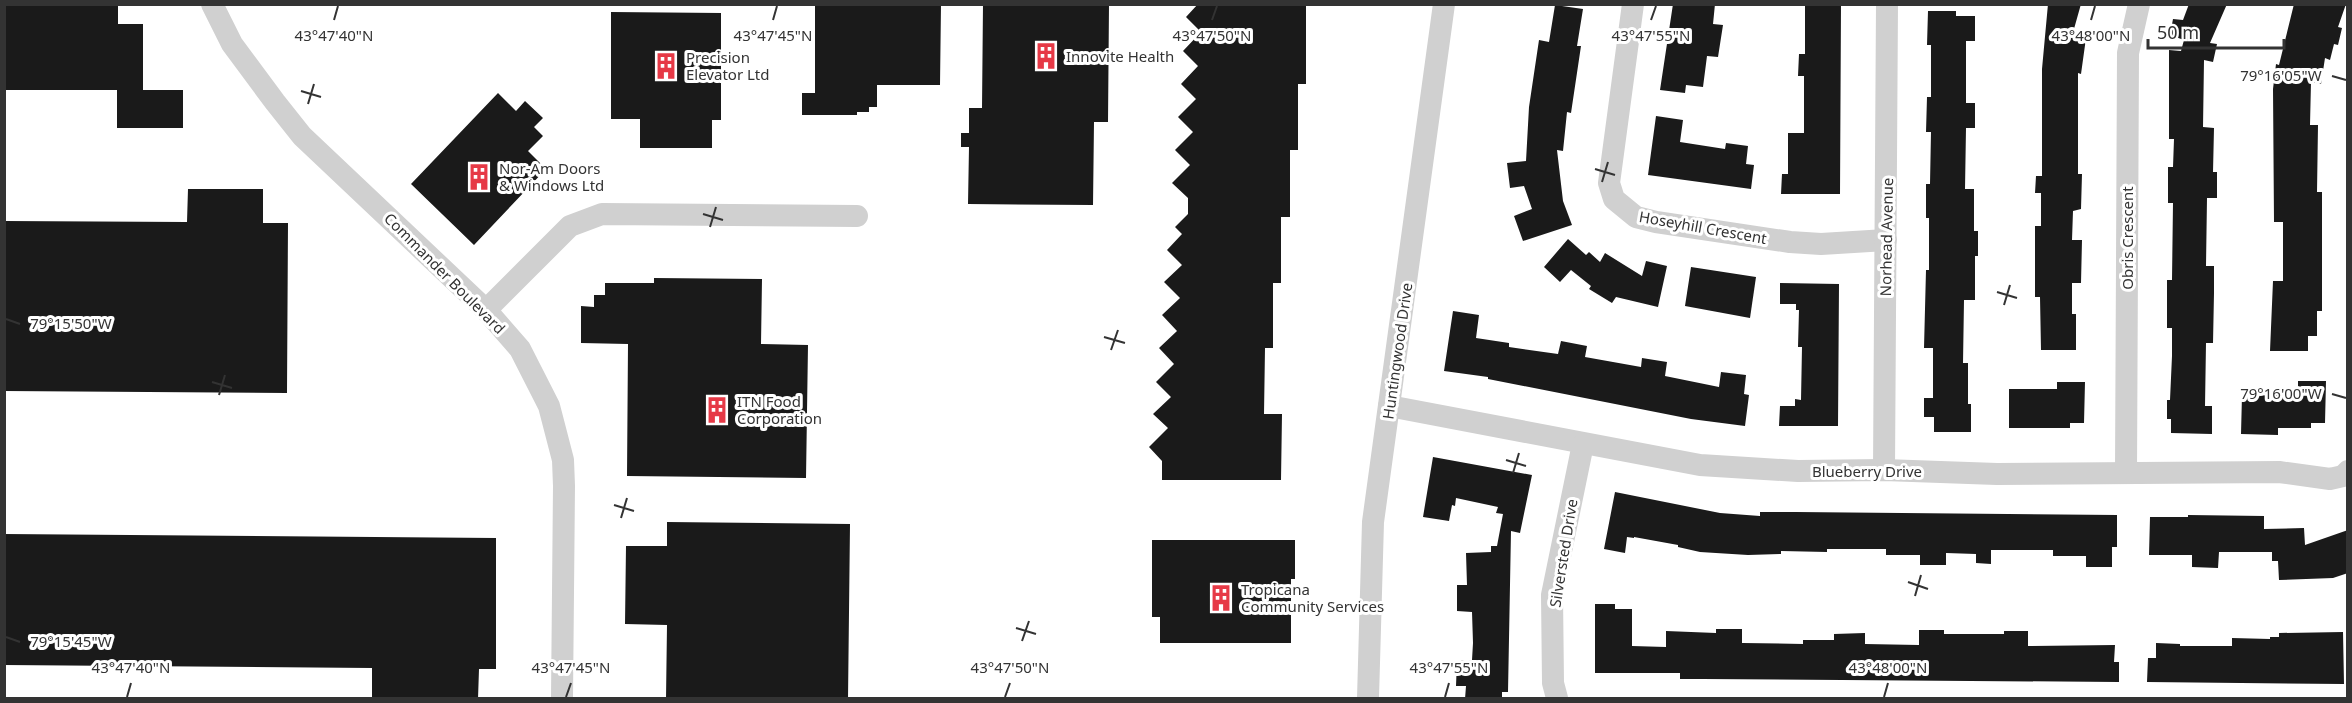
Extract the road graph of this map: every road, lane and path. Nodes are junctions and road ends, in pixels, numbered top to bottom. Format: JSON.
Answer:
{"nodes":[{"id":1,"x":212,"y":4,"type":"edge"},
{"id":2,"x":1444,"y":4,"type":"edge"},
{"id":3,"x":1633,"y":4,"type":"edge"},
{"id":4,"x":1887,"y":4,"type":"edge"},
{"id":5,"x":2139,"y":4,"type":"edge"},
{"id":6,"x":857,"y":216,"type":"dead end"},
{"id":7,"x":1886,"y":240,"type":"junction"},
{"id":8,"x":486,"y":310,"type":"junction"},
{"id":9,"x":1389,"y":405,"type":"junction"},
{"id":10,"x":1583,"y":444,"type":"junction"},
{"id":11,"x":1884,"y":470,"type":"junction"},
{"id":12,"x":2348,"y":471,"type":"edge"},
{"id":13,"x":2126,"y":472,"type":"junction"},
{"id":14,"x":562,"y":699,"type":"edge"},
{"id":15,"x":1368,"y":699,"type":"edge"},
{"id":16,"x":1557,"y":699,"type":"edge"}],
"edges":[{"from":1,"to":8,"type":"street","name":"Commander Boulevard"},
{"from":2,"to":9,"type":"street","name":"Huntingwood Drive"},
{"from":3,"to":7,"type":"street","name":"Hoseyhill Crescent"},
{"from":4,"to":7,"type":"street","name":"Norhead Avenue"},
{"from":5,"to":13,"type":"street","name":"Obris Crescent"},
{"from":6,"to":8,"type":"street"},
{"from":7,"to":11,"type":"street","name":"Norhead Avenue"},
{"from":8,"to":14,"type":"street","name":"Commander Boulevard"},
{"from":9,"to":10,"type":"street","name":"Blueberry Drive"},
{"from":9,"to":15,"type":"street","name":"Huntingwood Drive"},
{"from":10,"to":11,"type":"street","name":"Blueberry Drive"},
{"from":10,"to":16,"type":"street","name":"Silversted Drive"},
{"from":11,"to":13,"type":"street","name":"Blueberry Drive"},
{"from":12,"to":13,"type":"street","name":"Blueberry Drive"}]}
